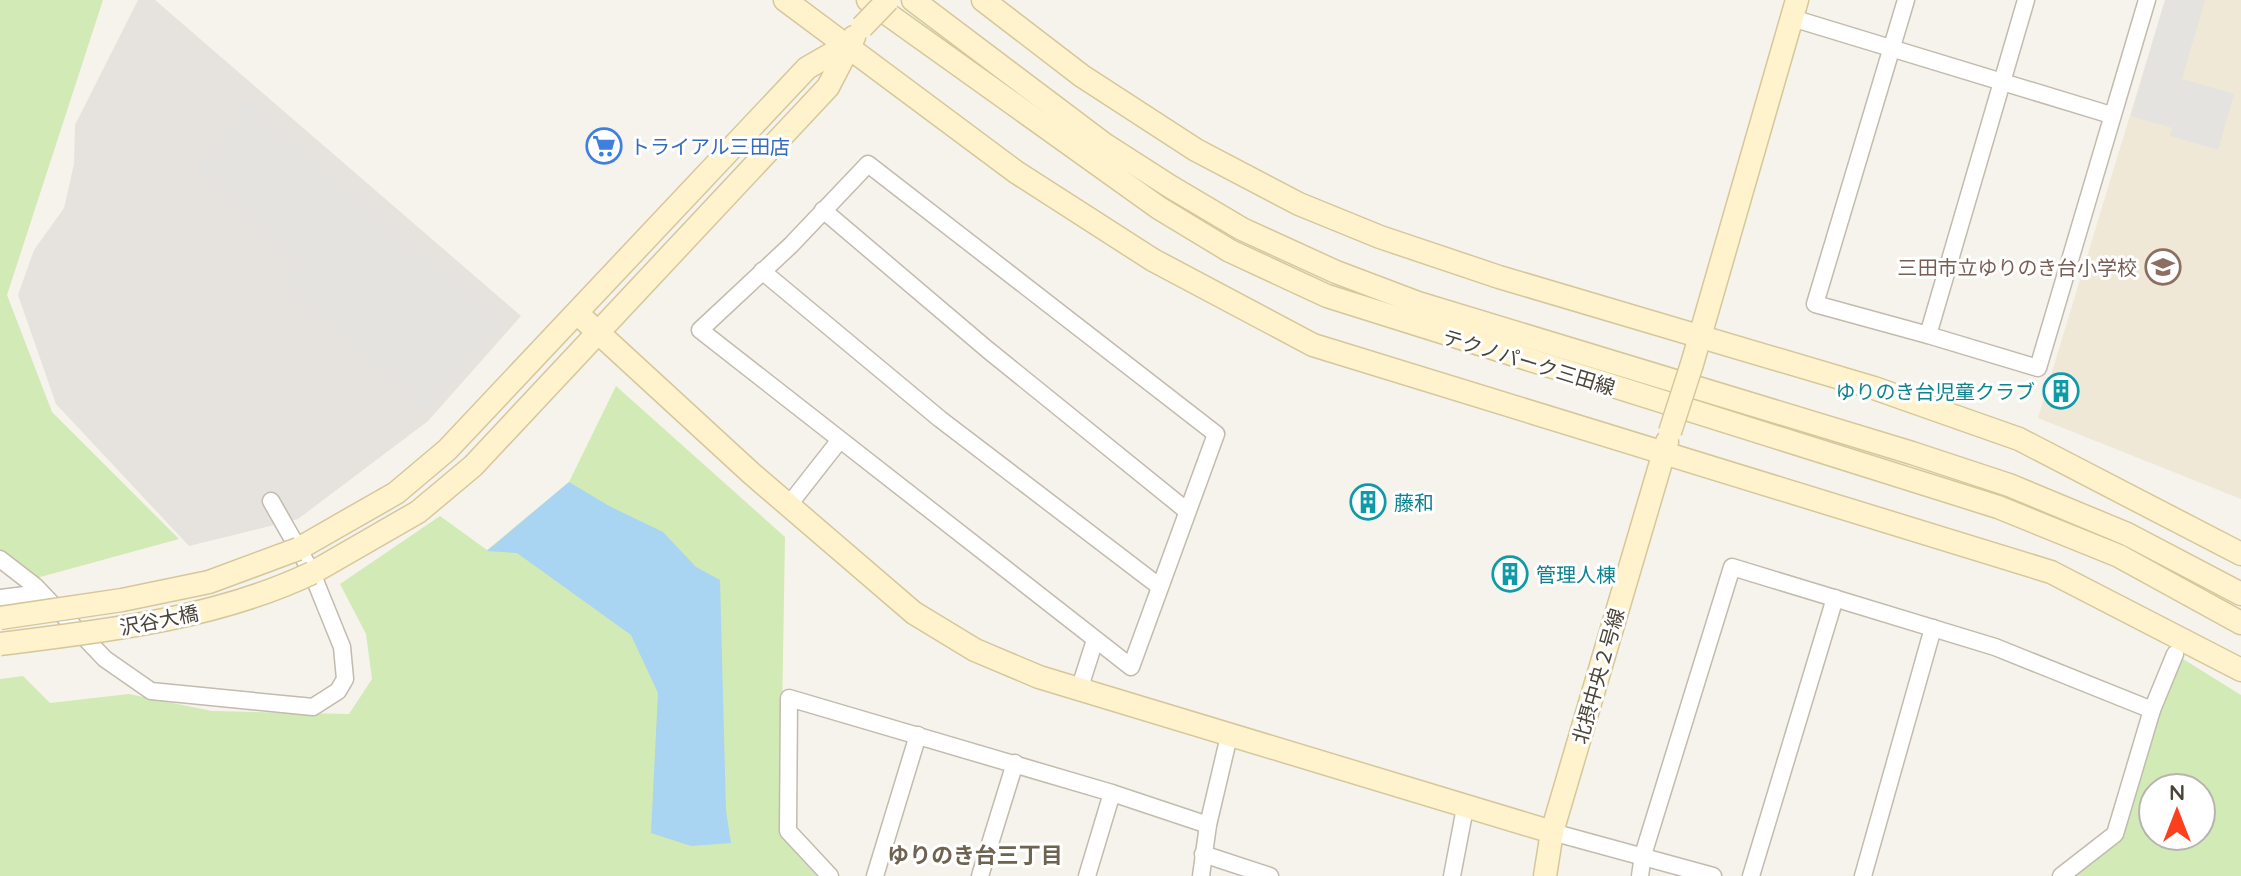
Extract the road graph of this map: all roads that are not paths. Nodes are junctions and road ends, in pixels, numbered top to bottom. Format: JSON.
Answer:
{"nodes":[{"id":1,"x":785,"y":0,"type":"edge"},
{"id":2,"x":868,"y":0,"type":"edge"},
{"id":3,"x":888,"y":0,"type":"edge"},
{"id":4,"x":913,"y":0,"type":"edge"},
{"id":5,"x":983,"y":0,"type":"edge"},
{"id":6,"x":1906,"y":0,"type":"edge"},
{"id":7,"x":2026,"y":0,"type":"edge"},
{"id":8,"x":2147,"y":0,"type":"edge"},
{"id":9,"x":1795,"y":9,"type":"edge"},
{"id":10,"x":847,"y":45,"type":"junction"},
{"id":11,"x":1891,"y":48,"type":"junction"},
{"id":12,"x":2001,"y":82,"type":"junction"},
{"id":13,"x":2111,"y":115,"type":"junction"},
{"id":14,"x":823,"y":210,"type":"junction"},
{"id":15,"x":762,"y":271,"type":"junction"},
{"id":16,"x":578,"y":314,"type":"junction"},
{"id":17,"x":599,"y":335,"type":"junction"},
{"id":18,"x":1701,"y":335,"type":"junction"},
{"id":19,"x":1928,"y":335,"type":"junction"},
{"id":20,"x":839,"y":441,"type":"junction"},
{"id":21,"x":1663,"y":455,"type":"junction"},
{"id":22,"x":271,"y":501,"type":"dead end"},
{"id":23,"x":788,"y":506,"type":"junction"},
{"id":24,"x":1187,"y":511,"type":"junction"},
{"id":25,"x":298,"y":549,"type":"junction"},
{"id":26,"x":2241,"y":554,"type":"edge"},
{"id":27,"x":0,"y":559,"type":"edge"},
{"id":28,"x":312,"y":573,"type":"junction"},
{"id":29,"x":1160,"y":587,"type":"junction"},
{"id":30,"x":41,"y":593,"type":"junction"},
{"id":31,"x":2241,"y":594,"type":"edge"},
{"id":32,"x":0,"y":598,"type":"edge"},
{"id":33,"x":1835,"y":598,"type":"junction"},
{"id":34,"x":0,"y":618,"type":"edge"},
{"id":35,"x":2241,"y":623,"type":"edge"},
{"id":36,"x":1933,"y":628,"type":"junction"},
{"id":37,"x":1095,"y":640,"type":"junction"},
{"id":38,"x":0,"y":644,"type":"edge"},
{"id":39,"x":2175,"y":654,"type":"dead end"},
{"id":40,"x":2241,"y":670,"type":"edge"},
{"id":41,"x":1079,"y":690,"type":"junction"},
{"id":42,"x":2152,"y":710,"type":"junction"},
{"id":43,"x":918,"y":735,"type":"junction"},
{"id":44,"x":1229,"y":736,"type":"junction"},
{"id":45,"x":1015,"y":763,"type":"junction"},
{"id":46,"x":1112,"y":793,"type":"junction"},
{"id":47,"x":1465,"y":808,"type":"junction"},
{"id":48,"x":1208,"y":825,"type":"junction"},
{"id":49,"x":1552,"y":832,"type":"junction"},
{"id":50,"x":1203,"y":854,"type":"junction"},
{"id":51,"x":1643,"y":855,"type":"junction"},
{"id":52,"x":830,"y":876,"type":"edge"},
{"id":53,"x":875,"y":876,"type":"edge"},
{"id":54,"x":980,"y":876,"type":"edge"},
{"id":55,"x":1087,"y":876,"type":"edge"},
{"id":56,"x":1201,"y":876,"type":"edge"},
{"id":57,"x":1270,"y":876,"type":"edge"},
{"id":58,"x":1452,"y":876,"type":"edge"},
{"id":59,"x":1545,"y":876,"type":"edge"},
{"id":60,"x":1640,"y":876,"type":"edge"},
{"id":61,"x":1713,"y":876,"type":"edge"},
{"id":62,"x":1751,"y":876,"type":"edge"},
{"id":63,"x":1863,"y":876,"type":"edge"},
{"id":64,"x":2061,"y":876,"type":"edge"}],
"edges":[{"from":1,"to":10,"type":"main road"},
{"from":2,"to":35,"type":"main road","name":"テクノパーク三田線"},
{"from":3,"to":10,"type":"main road","bridge":true},
{"from":4,"to":31,"type":"main road","name":"テクノパーク三田線"},
{"from":5,"to":18,"type":"main road"},
{"from":6,"to":11,"type":"street"},
{"from":7,"to":12,"type":"street"},
{"from":8,"to":13,"type":"street"},
{"from":9,"to":11,"type":"street"},
{"from":9,"to":18,"type":"main road"},
{"from":10,"to":16,"type":"main road","name":"沢谷大橋"},
{"from":10,"to":17,"type":"main road","name":"沢谷大橋"},
{"from":10,"to":21,"type":"main road"},
{"from":11,"to":12,"type":"street"},
{"from":11,"to":19,"type":"street"},
{"from":12,"to":13,"type":"street"},
{"from":12,"to":19,"type":"street"},
{"from":13,"to":19,"type":"street"},
{"from":14,"to":15,"type":"street"},
{"from":14,"to":24,"type":"street"},
{"from":14,"to":24,"type":"street"},
{"from":15,"to":20,"type":"street"},
{"from":15,"to":29,"type":"street"},
{"from":16,"to":17,"type":"main road"},
{"from":16,"to":25,"type":"main road","name":"沢谷大橋"},
{"from":17,"to":23,"type":"main road"},
{"from":17,"to":28,"type":"main road","name":"沢谷大橋"},
{"from":18,"to":21,"type":"main road","name":"北摂中央２号線","bridge":true},
{"from":18,"to":26,"type":"main road"},
{"from":20,"to":23,"type":"street"},
{"from":20,"to":37,"type":"street"},
{"from":21,"to":40,"type":"main road"},
{"from":21,"to":49,"type":"main road","name":"北摂中央２号線"},
{"from":22,"to":25,"type":"street"},
{"from":23,"to":41,"type":"main road"},
{"from":24,"to":29,"type":"street"},
{"from":25,"to":28,"type":"street"},
{"from":25,"to":34,"type":"main road","name":"沢谷大橋","bridge":true},
{"from":27,"to":30,"type":"street"},
{"from":28,"to":30,"type":"street"},
{"from":28,"to":38,"type":"main road","name":"沢谷大橋","bridge":true},
{"from":29,"to":37,"type":"street"},
{"from":30,"to":32,"type":"street"},
{"from":33,"to":36,"type":"street"},
{"from":33,"to":51,"type":"street"},
{"from":33,"to":62,"type":"street"},
{"from":36,"to":42,"type":"street"},
{"from":36,"to":63,"type":"street"},
{"from":37,"to":41,"type":"street"},
{"from":39,"to":42,"type":"street"},
{"from":41,"to":44,"type":"main road"},
{"from":42,"to":64,"type":"street"},
{"from":43,"to":45,"type":"street"},
{"from":43,"to":52,"type":"street"},
{"from":43,"to":53,"type":"street"},
{"from":44,"to":47,"type":"main road"},
{"from":44,"to":48,"type":"street"},
{"from":45,"to":46,"type":"street"},
{"from":45,"to":54,"type":"street"},
{"from":46,"to":48,"type":"street"},
{"from":46,"to":55,"type":"street"},
{"from":47,"to":49,"type":"main road"},
{"from":47,"to":58,"type":"street"},
{"from":48,"to":50,"type":"street"},
{"from":49,"to":51,"type":"street"},
{"from":49,"to":59,"type":"main road","name":"北摂中央２号線"},
{"from":50,"to":56,"type":"street"},
{"from":50,"to":57,"type":"street"},
{"from":51,"to":60,"type":"street"},
{"from":51,"to":61,"type":"street"}]}
